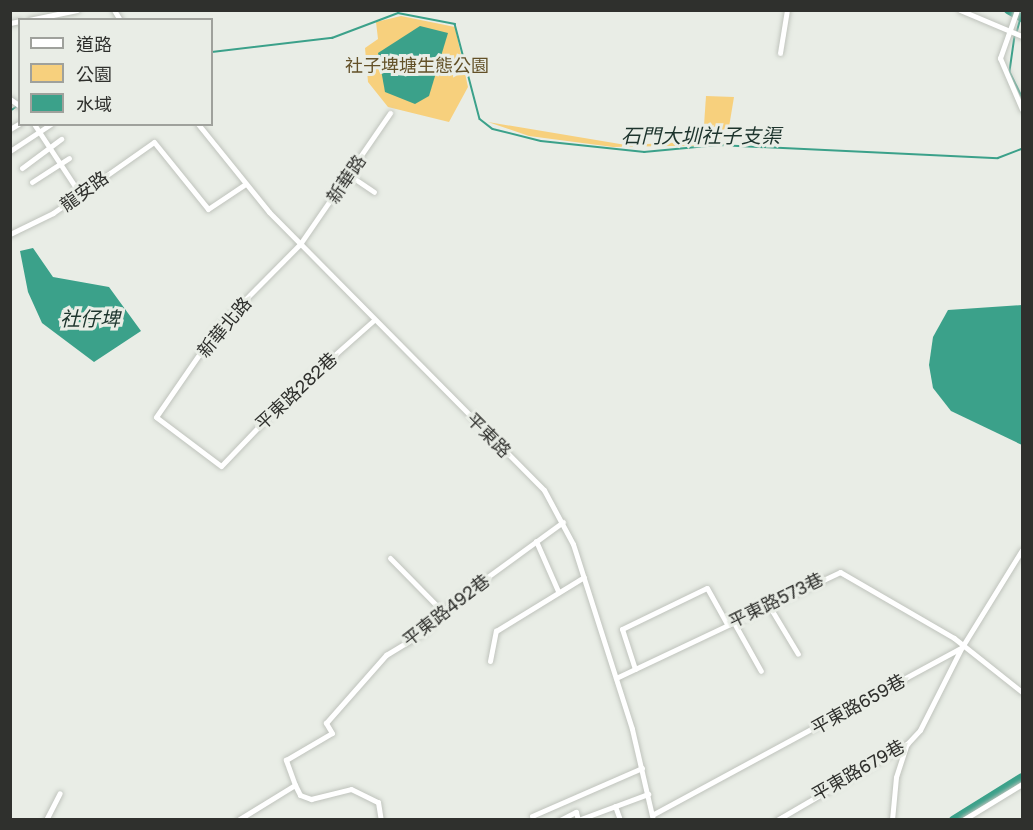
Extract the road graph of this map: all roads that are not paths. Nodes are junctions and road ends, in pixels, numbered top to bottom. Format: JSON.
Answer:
{"nodes":[{"id":1,"x":77,"y":10,"type":"edge"},
{"id":2,"x":787,"y":10,"type":"edge"},
{"id":3,"x":960,"y":10,"type":"edge"},
{"id":4,"x":1017,"y":10,"type":"edge"},
{"id":5,"x":39,"y":18,"type":"edge"},
{"id":6,"x":1016,"y":31,"type":"edge"},
{"id":7,"x":780,"y":52,"type":"dead end"},
{"id":8,"x":10,"y":99,"type":"edge"},
{"id":9,"x":18,"y":105,"type":"edge"},
{"id":10,"x":1023,"y":109,"type":"edge"},
{"id":11,"x":390,"y":113,"type":"dead end"},
{"id":12,"x":35,"y":126,"type":"edge"},
{"id":13,"x":48,"y":126,"type":"edge"},
{"id":14,"x":200,"y":126,"type":"edge"},
{"id":15,"x":39,"y":132,"type":"junction"},
{"id":16,"x":61,"y":139,"type":"dead end"},
{"id":17,"x":50,"y":147,"type":"junction"},
{"id":18,"x":10,"y":151,"type":"edge"},
{"id":19,"x":69,"y":158,"type":"dead end"},
{"id":20,"x":60,"y":164,"type":"junction"},
{"id":21,"x":22,"y":168,"type":"dead end"},
{"id":22,"x":349,"y":175,"type":"junction"},
{"id":23,"x":32,"y":182,"type":"dead end"},
{"id":24,"x":244,"y":185,"type":"junction"},
{"id":25,"x":374,"y":192,"type":"dead end"},
{"id":26,"x":80,"y":194,"type":"junction"},
{"id":27,"x":10,"y":234,"type":"edge"},
{"id":28,"x":300,"y":244,"type":"junction"},
{"id":29,"x":374,"y":320,"type":"junction"},
{"id":30,"x":221,"y":466,"type":"joint"},
{"id":31,"x":563,"y":522,"type":"junction"},
{"id":32,"x":536,"y":541,"type":"junction"},
{"id":33,"x":1023,"y":550,"type":"edge"},
{"id":34,"x":390,"y":558,"type":"dead end"},
{"id":35,"x":584,"y":577,"type":"junction"},
{"id":36,"x":558,"y":591,"type":"junction"},
{"id":37,"x":768,"y":604,"type":"junction"},
{"id":38,"x":443,"y":612,"type":"junction"},
{"id":39,"x":733,"y":621,"type":"junction"},
{"id":40,"x":727,"y":624,"type":"junction"},
{"id":41,"x":962,"y":647,"type":"junction"},
{"id":42,"x":798,"y":654,"type":"dead end"},
{"id":43,"x":490,"y":661,"type":"dead end"},
{"id":44,"x":634,"y":669,"type":"junction"},
{"id":45,"x":761,"y":671,"type":"dead end"},
{"id":46,"x":616,"y":678,"type":"junction"},
{"id":47,"x":1023,"y":692,"type":"edge"},
{"id":48,"x":907,"y":744,"type":"junction"},
{"id":49,"x":642,"y":768,"type":"junction"},
{"id":50,"x":1022,"y":784,"type":"edge"},
{"id":51,"x":295,"y":785,"type":"junction"},
{"id":52,"x":60,"y":793,"type":"dead end"},
{"id":53,"x":648,"y":794,"type":"junction"},
{"id":54,"x":1023,"y":794,"type":"edge"},
{"id":55,"x":615,"y":806,"type":"junction"},
{"id":56,"x":598,"y":812,"type":"junction"},
{"id":57,"x":532,"y":816,"type":"dead end"},
{"id":58,"x":652,"y":817,"type":"edge"},
{"id":59,"x":46,"y":819,"type":"edge"},
{"id":60,"x":238,"y":819,"type":"edge"},
{"id":61,"x":381,"y":819,"type":"edge"},
{"id":62,"x":560,"y":819,"type":"edge"},
{"id":63,"x":578,"y":819,"type":"edge"},
{"id":64,"x":600,"y":819,"type":"edge"},
{"id":65,"x":620,"y":819,"type":"edge"},
{"id":66,"x":777,"y":819,"type":"edge"},
{"id":67,"x":892,"y":819,"type":"edge"},
{"id":68,"x":963,"y":819,"type":"edge"}],
"edges":[{"from":1,"to":5,"type":"street"},
{"from":2,"to":7,"type":"street"},
{"from":3,"to":6,"type":"street"},
{"from":4,"to":6,"type":"street"},
{"from":6,"to":10,"type":"street"},
{"from":8,"to":9,"type":"street"},
{"from":11,"to":22,"type":"street","name":"新華路"},
{"from":12,"to":15,"type":"street"},
{"from":13,"to":15,"type":"street"},
{"from":14,"to":24,"type":"street","name":"平東路"},
{"from":15,"to":17,"type":"street"},
{"from":15,"to":18,"type":"street"},
{"from":16,"to":17,"type":"street"},
{"from":17,"to":20,"type":"street"},
{"from":17,"to":21,"type":"street"},
{"from":19,"to":20,"type":"street"},
{"from":20,"to":23,"type":"street"},
{"from":20,"to":26,"type":"street"},
{"from":22,"to":25,"type":"street"},
{"from":22,"to":28,"type":"street","name":"新華路"},
{"from":24,"to":26,"type":"street","name":"龍安路"},
{"from":24,"to":28,"type":"street","name":"平東路"},
{"from":26,"to":27,"type":"street","name":"龍安路"},
{"from":28,"to":29,"type":"street","name":"平東路"},
{"from":28,"to":30,"type":"street","name":"新華北路"},
{"from":29,"to":30,"type":"street","name":"平東路282巷"},
{"from":29,"to":31,"type":"street","name":"平東路"},
{"from":31,"to":32,"type":"street","name":"平東路492巷"},
{"from":31,"to":35,"type":"street","name":"平東路"},
{"from":32,"to":36,"type":"street"},
{"from":32,"to":38,"type":"street","name":"平東路492巷"},
{"from":33,"to":41,"type":"street","name":"平東路659巷"},
{"from":34,"to":38,"type":"street"},
{"from":35,"to":36,"type":"street"},
{"from":35,"to":46,"type":"street","name":"平東路"},
{"from":36,"to":43,"type":"street"},
{"from":37,"to":39,"type":"street","name":"平東路573巷"},
{"from":37,"to":41,"type":"street","name":"平東路573巷"},
{"from":37,"to":42,"type":"street"},
{"from":38,"to":51,"type":"street","name":"平東路492巷"},
{"from":39,"to":40,"type":"street","name":"平東路573巷"},
{"from":39,"to":45,"type":"street"},
{"from":40,"to":44,"type":"street","name":"平東路573巷"},
{"from":40,"to":44,"type":"street"},
{"from":41,"to":47,"type":"street"},
{"from":41,"to":48,"type":"street","name":"平東路679巷"},
{"from":41,"to":58,"type":"street","name":"平東路659巷"},
{"from":44,"to":46,"type":"street","name":"平東路573巷"},
{"from":46,"to":49,"type":"street","name":"平東路"},
{"from":48,"to":66,"type":"street","name":"平東路679巷"},
{"from":48,"to":67,"type":"street"},
{"from":49,"to":53,"type":"street","name":"平東路"},
{"from":49,"to":57,"type":"street"},
{"from":50,"to":54,"type":"street"},
{"from":50,"to":68,"type":"street"},
{"from":51,"to":60,"type":"street"},
{"from":51,"to":61,"type":"street"},
{"from":52,"to":59,"type":"street"},
{"from":53,"to":55,"type":"street"},
{"from":53,"to":58,"type":"street","name":"平東路"},
{"from":55,"to":56,"type":"street"},
{"from":55,"to":65,"type":"street"},
{"from":56,"to":63,"type":"street"},
{"from":56,"to":64,"type":"street"},
{"from":62,"to":63,"type":"street"}]}
